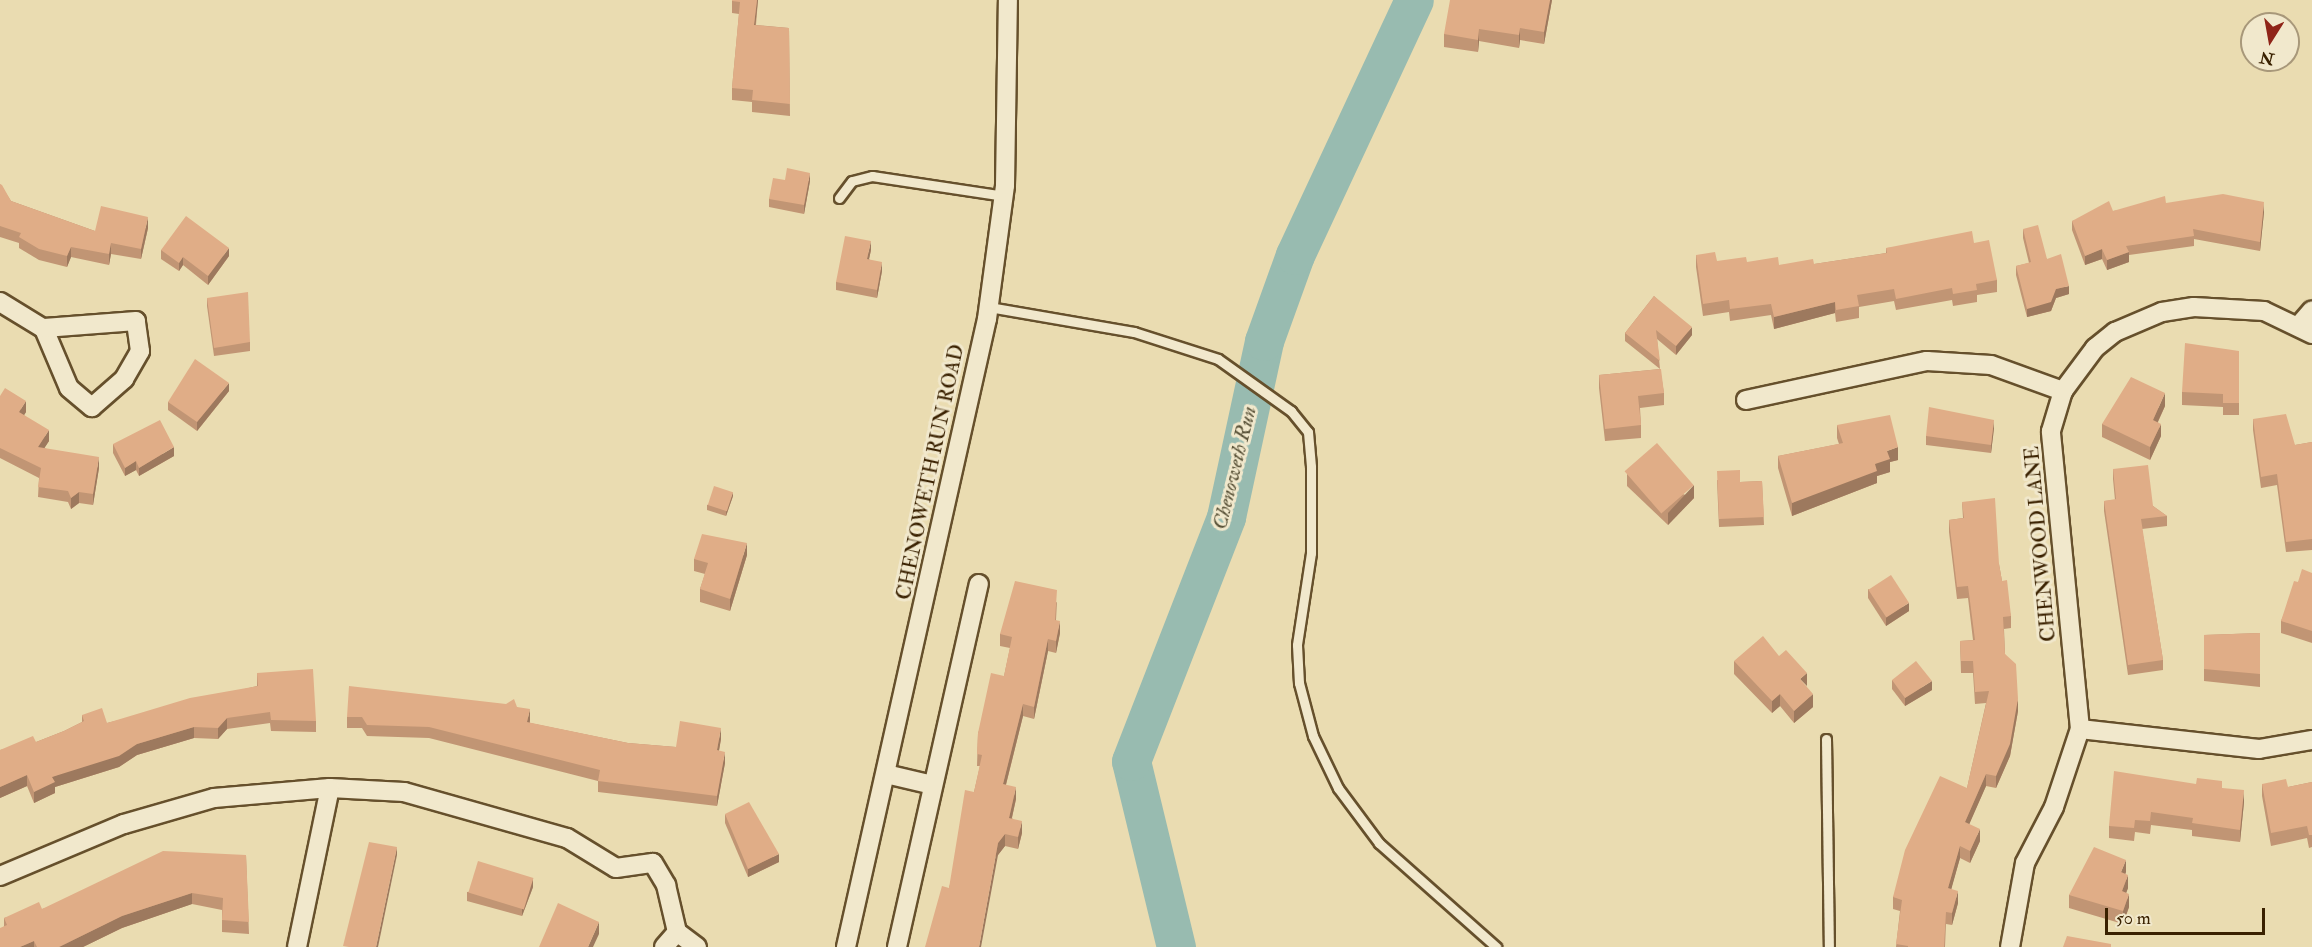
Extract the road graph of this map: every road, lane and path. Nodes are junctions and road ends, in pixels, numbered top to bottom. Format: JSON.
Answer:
{"nodes":[{"id":1,"x":1008,"y":0,"type":"edge"},
{"id":2,"x":1004,"y":196,"type":"junction"},
{"id":3,"x":839,"y":198,"type":"dead end"},
{"id":4,"x":0,"y":302,"type":"edge"},
{"id":5,"x":989,"y":307,"type":"junction"},
{"id":6,"x":2308,"y":323,"type":"edge"},
{"id":7,"x":44,"y":328,"type":"dead end"},
{"id":8,"x":2063,"y":391,"type":"junction"},
{"id":9,"x":1746,"y":400,"type":"dead end"},
{"id":10,"x":979,"y":584,"type":"dead end"},
{"id":11,"x":2080,"y":729,"type":"junction"},
{"id":12,"x":1826,"y":739,"type":"dead end"},
{"id":13,"x":2312,"y":740,"type":"edge"},
{"id":14,"x":886,"y":774,"type":"junction"},
{"id":15,"x":933,"y":785,"type":"junction"},
{"id":16,"x":330,"y":788,"type":"junction"},
{"id":17,"x":0,"y":876,"type":"edge"},
{"id":18,"x":677,"y":932,"type":"junction"},
{"id":19,"x":297,"y":947,"type":"edge"},
{"id":20,"x":664,"y":947,"type":"edge"},
{"id":21,"x":697,"y":947,"type":"edge"},
{"id":22,"x":846,"y":947,"type":"edge"},
{"id":23,"x":897,"y":947,"type":"edge"},
{"id":24,"x":1496,"y":947,"type":"edge"},
{"id":25,"x":1829,"y":947,"type":"edge"},
{"id":26,"x":2010,"y":947,"type":"edge"}],
"edges":[{"from":1,"to":2,"type":"street","name":"CHENOWETH RUN ROAD"},
{"from":2,"to":3,"type":"lane"},
{"from":2,"to":5,"type":"street","name":"CHENOWETH RUN ROAD"},
{"from":4,"to":7,"type":"street"},
{"from":5,"to":14,"type":"street","name":"CHENOWETH RUN ROAD"},
{"from":5,"to":24,"type":"lane"},
{"from":6,"to":8,"type":"street","name":"CHENWOOD LANE"},
{"from":8,"to":9,"type":"street"},
{"from":8,"to":11,"type":"street","name":"CHENWOOD LANE"},
{"from":10,"to":15,"type":"street"},
{"from":11,"to":13,"type":"street"},
{"from":11,"to":26,"type":"street","name":"CHENWOOD LANE"},
{"from":12,"to":25,"type":"lane"},
{"from":14,"to":15,"type":"street"},
{"from":14,"to":22,"type":"street","name":"CHENOWETH RUN ROAD"},
{"from":15,"to":23,"type":"street"},
{"from":16,"to":17,"type":"street"},
{"from":16,"to":18,"type":"street"},
{"from":16,"to":19,"type":"street"},
{"from":18,"to":20,"type":"street"},
{"from":18,"to":21,"type":"street"}]}
